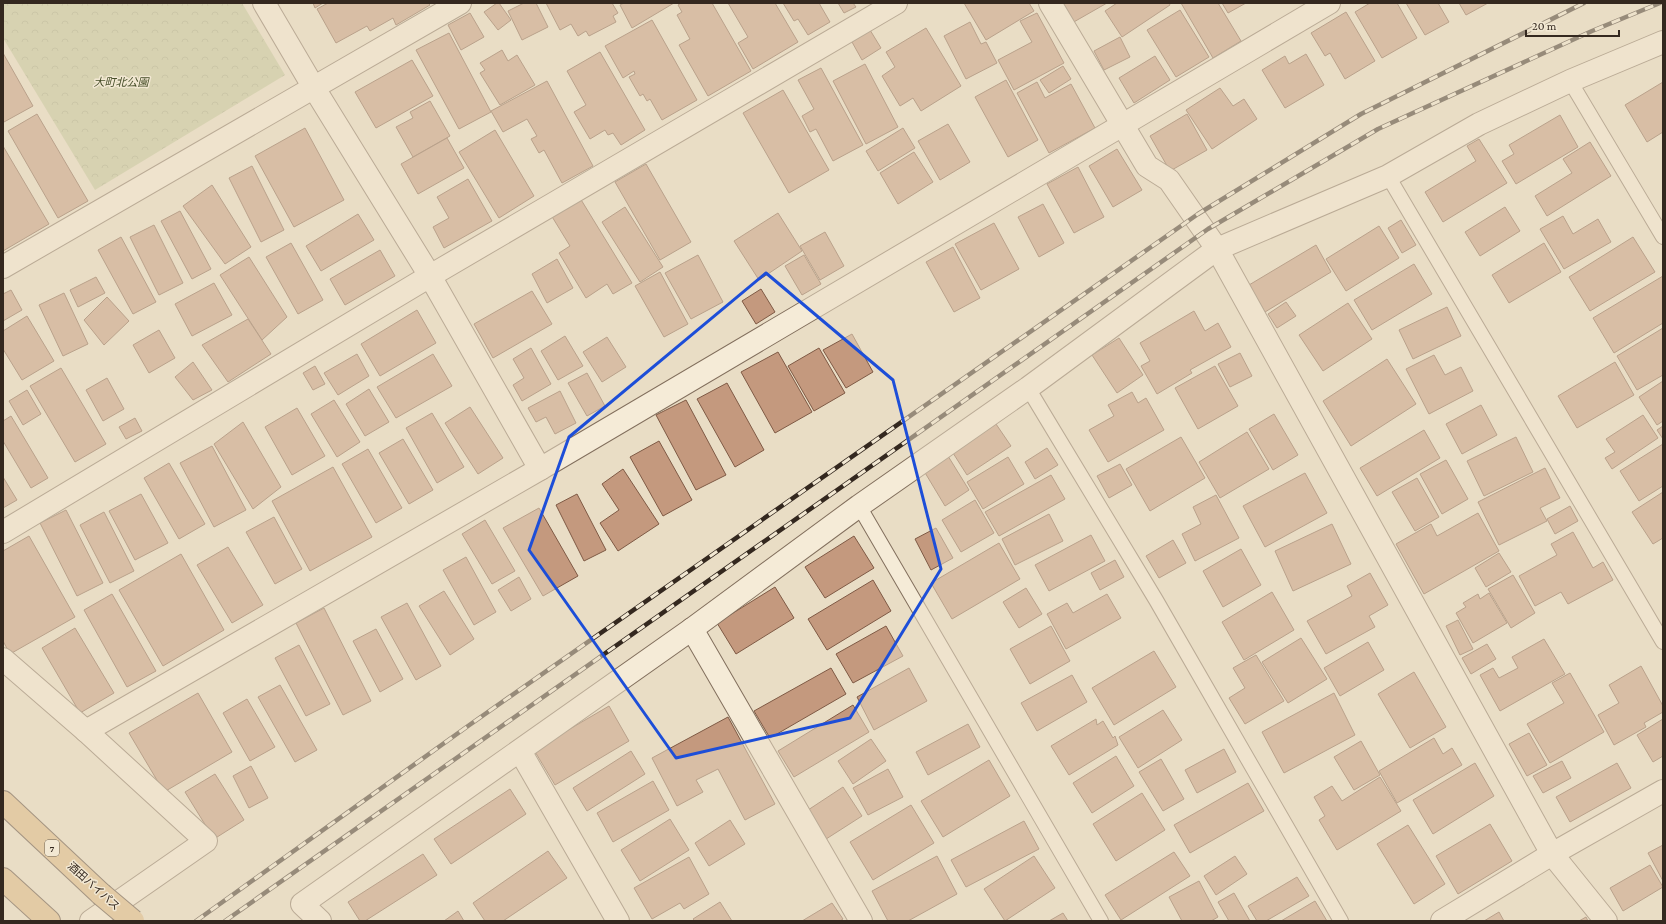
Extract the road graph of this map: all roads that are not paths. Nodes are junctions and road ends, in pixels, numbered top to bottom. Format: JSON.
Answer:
{"nodes":[{"id":1,"x":264,"y":3,"type":"edge"},
{"id":2,"x":460,"y":3,"type":"edge"},
{"id":3,"x":896,"y":3,"type":"edge"},
{"id":4,"x":1050,"y":3,"type":"edge"},
{"id":5,"x":1329,"y":3,"type":"edge"},
{"id":6,"x":1663,"y":42,"type":"edge"},
{"id":7,"x":1570,"y":81,"type":"junction"},
{"id":8,"x":314,"y":88,"type":"junction"},
{"id":9,"x":1123,"y":124,"type":"junction"},
{"id":10,"x":1388,"y":176,"type":"junction"},
{"id":11,"x":1663,"y":237,"type":"edge"},
{"id":12,"x":1217,"y":249,"type":"junction"},
{"id":13,"x":3,"y":267,"type":"edge"},
{"id":14,"x":430,"y":276,"type":"junction"},
{"id":15,"x":1028,"y":388,"type":"junction"},
{"id":16,"x":540,"y":469,"type":"junction"},
{"id":17,"x":859,"y":506,"type":"junction"},
{"id":18,"x":3,"y":532,"type":"edge"},
{"id":19,"x":692,"y":629,"type":"junction"},
{"id":20,"x":1663,"y":642,"type":"edge"},
{"id":21,"x":3,"y":659,"type":"edge"},
{"id":22,"x":86,"y":731,"type":"junction"},
{"id":23,"x":520,"y":751,"type":"junction"},
{"id":24,"x":1663,"y":791,"type":"edge"},
{"id":25,"x":3,"y":802,"type":"edge"},
{"id":26,"x":1552,"y":854,"type":"junction"},
{"id":27,"x":3,"y":879,"type":"edge"},
{"id":28,"x":48,"y":921,"type":"edge"},
{"id":29,"x":91,"y":921,"type":"edge"},
{"id":30,"x":133,"y":921,"type":"edge"},
{"id":31,"x":320,"y":921,"type":"edge"},
{"id":32,"x":618,"y":921,"type":"edge"},
{"id":33,"x":861,"y":921,"type":"edge"},
{"id":34,"x":1102,"y":921,"type":"edge"},
{"id":35,"x":1342,"y":921,"type":"edge"},
{"id":36,"x":1442,"y":921,"type":"edge"},
{"id":37,"x":1606,"y":921,"type":"edge"}],
"edges":[{"from":1,"to":8,"type":"street"},
{"from":2,"to":8,"type":"street"},
{"from":3,"to":14,"type":"street"},
{"from":4,"to":9,"type":"street"},
{"from":5,"to":9,"type":"street"},
{"from":6,"to":7,"type":"street"},
{"from":7,"to":10,"type":"street"},
{"from":7,"to":11,"type":"lane"},
{"from":8,"to":13,"type":"street"},
{"from":8,"to":14,"type":"street"},
{"from":9,"to":12,"type":"street"},
{"from":9,"to":16,"type":"street"},
{"from":10,"to":12,"type":"street"},
{"from":10,"to":20,"type":"lane"},
{"from":12,"to":15,"type":"street"},
{"from":12,"to":26,"type":"street"},
{"from":14,"to":16,"type":"street"},
{"from":14,"to":18,"type":"street"},
{"from":15,"to":17,"type":"street"},
{"from":15,"to":35,"type":"lane"},
{"from":16,"to":22,"type":"street"},
{"from":17,"to":19,"type":"street"},
{"from":17,"to":34,"type":"lane"},
{"from":19,"to":23,"type":"street"},
{"from":19,"to":33,"type":"street"},
{"from":21,"to":22,"type":"street"},
{"from":22,"to":29,"type":"street"},
{"from":23,"to":31,"type":"street"},
{"from":23,"to":32,"type":"street"},
{"from":24,"to":26,"type":"street"},
{"from":25,"to":30,"type":"highway","name":"酒田バイパス","number":"7","bridge":true},
{"from":26,"to":36,"type":"street"},
{"from":26,"to":37,"type":"street"},
{"from":27,"to":28,"type":"highway"}]}
